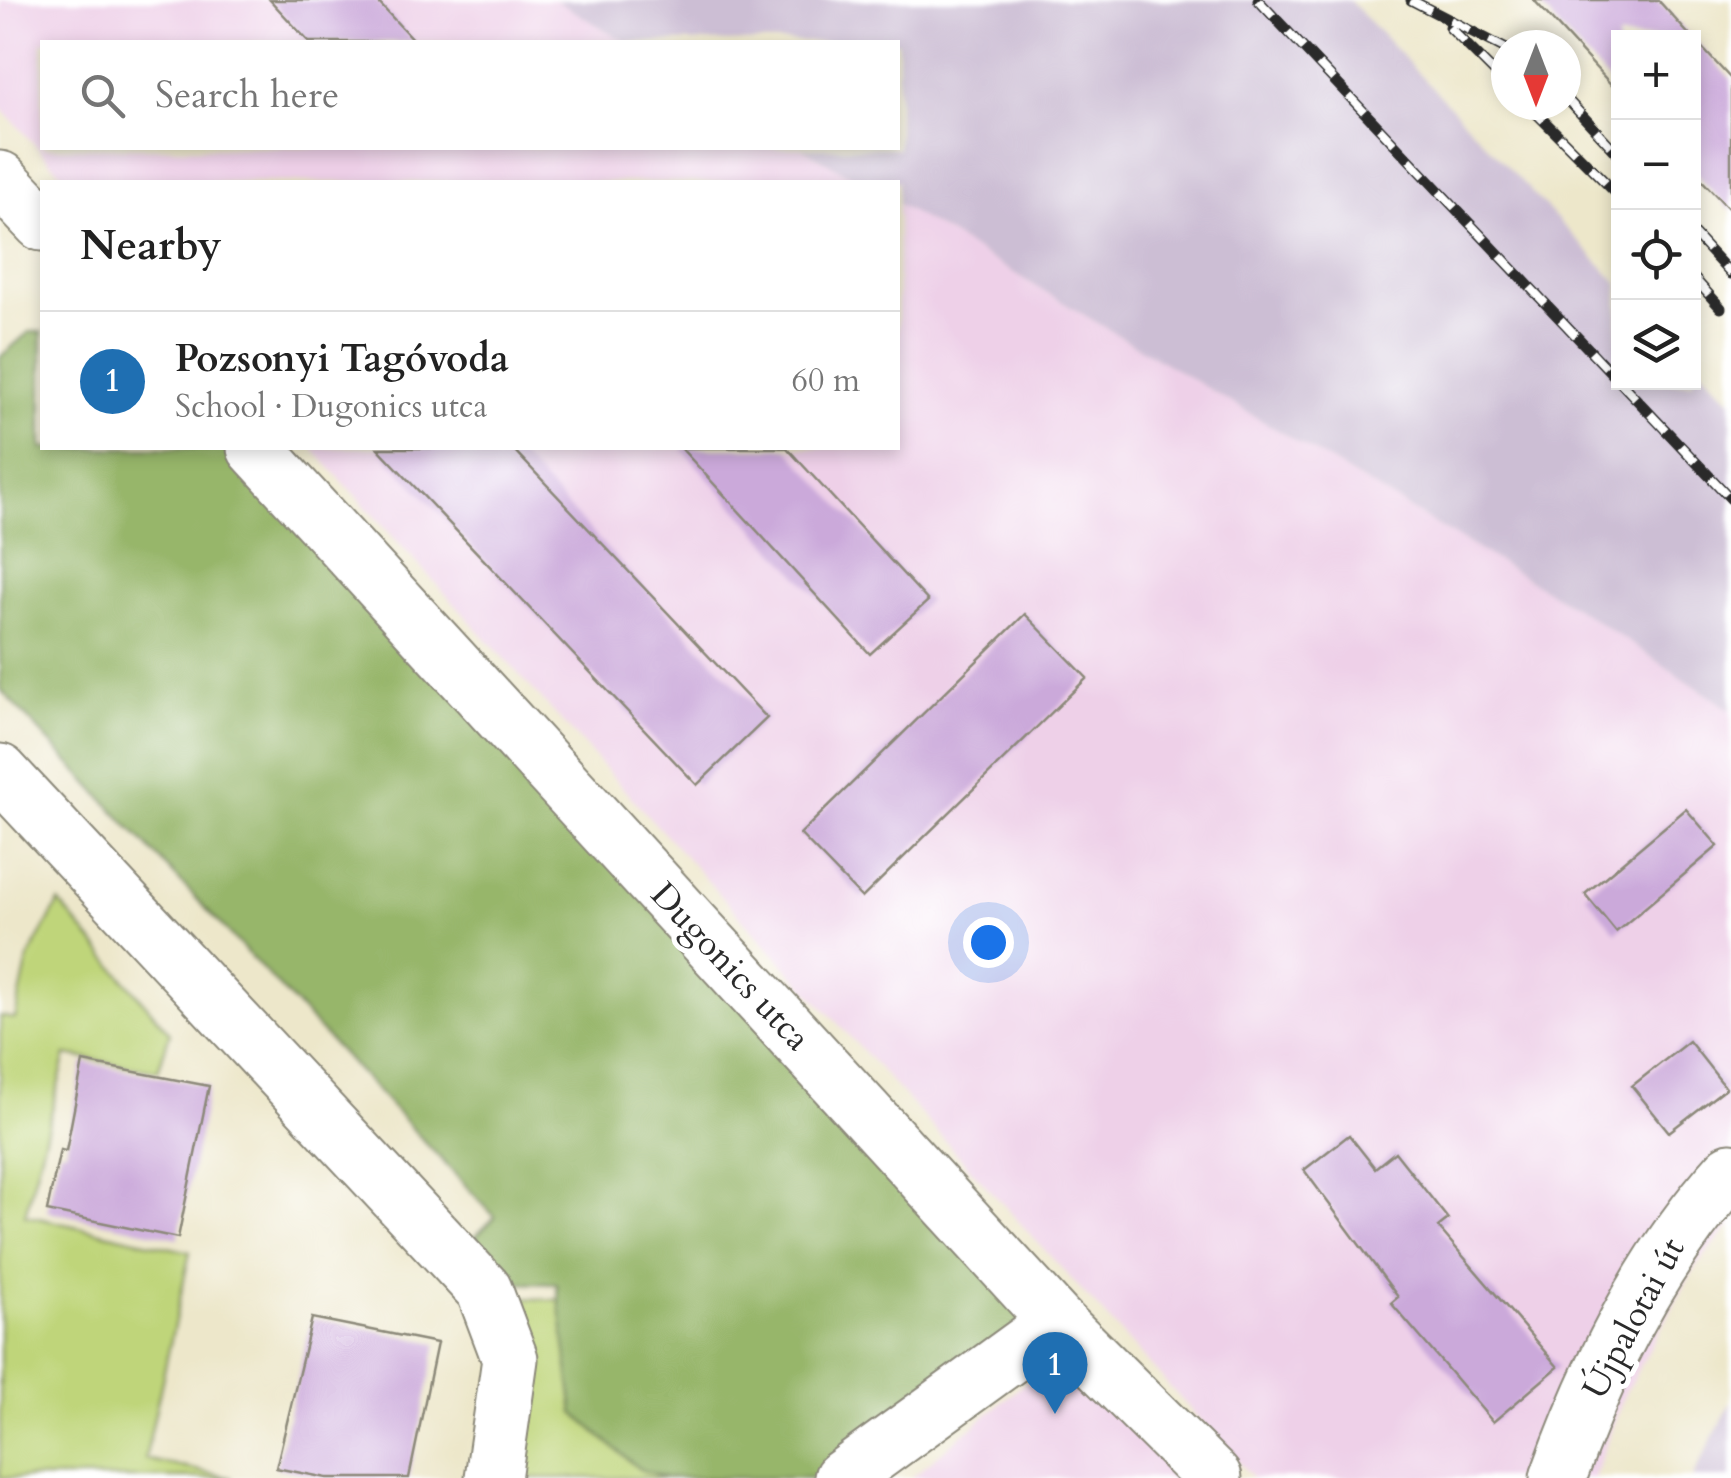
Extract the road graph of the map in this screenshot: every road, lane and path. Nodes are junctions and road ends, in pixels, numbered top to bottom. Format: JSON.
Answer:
{"nodes":[{"id":1,"x":0,"y":179,"type":"edge"},
{"id":2,"x":40,"y":221,"type":"edge"},
{"id":3,"x":257,"y":450,"type":"edge"},
{"id":4,"x":0,"y":772,"type":"edge"},
{"id":5,"x":1731,"y":1171,"type":"edge"},
{"id":6,"x":1057,"y":1322,"type":"junction"},
{"id":7,"x":494,"y":1474,"type":"edge"},
{"id":8,"x":842,"y":1478,"type":"edge"},
{"id":9,"x":1214,"y":1478,"type":"edge"},
{"id":10,"x":1558,"y":1478,"type":"edge"}],
"edges":[{"from":1,"to":2,"type":"street"},
{"from":3,"to":6,"type":"street","name":"Dugonics utca"},
{"from":4,"to":7,"type":"street"},
{"from":5,"to":10,"type":"street","name":"Újpalotai út"},
{"from":6,"to":8,"type":"street"},
{"from":6,"to":9,"type":"street","name":"Dugonics utca"}]}
